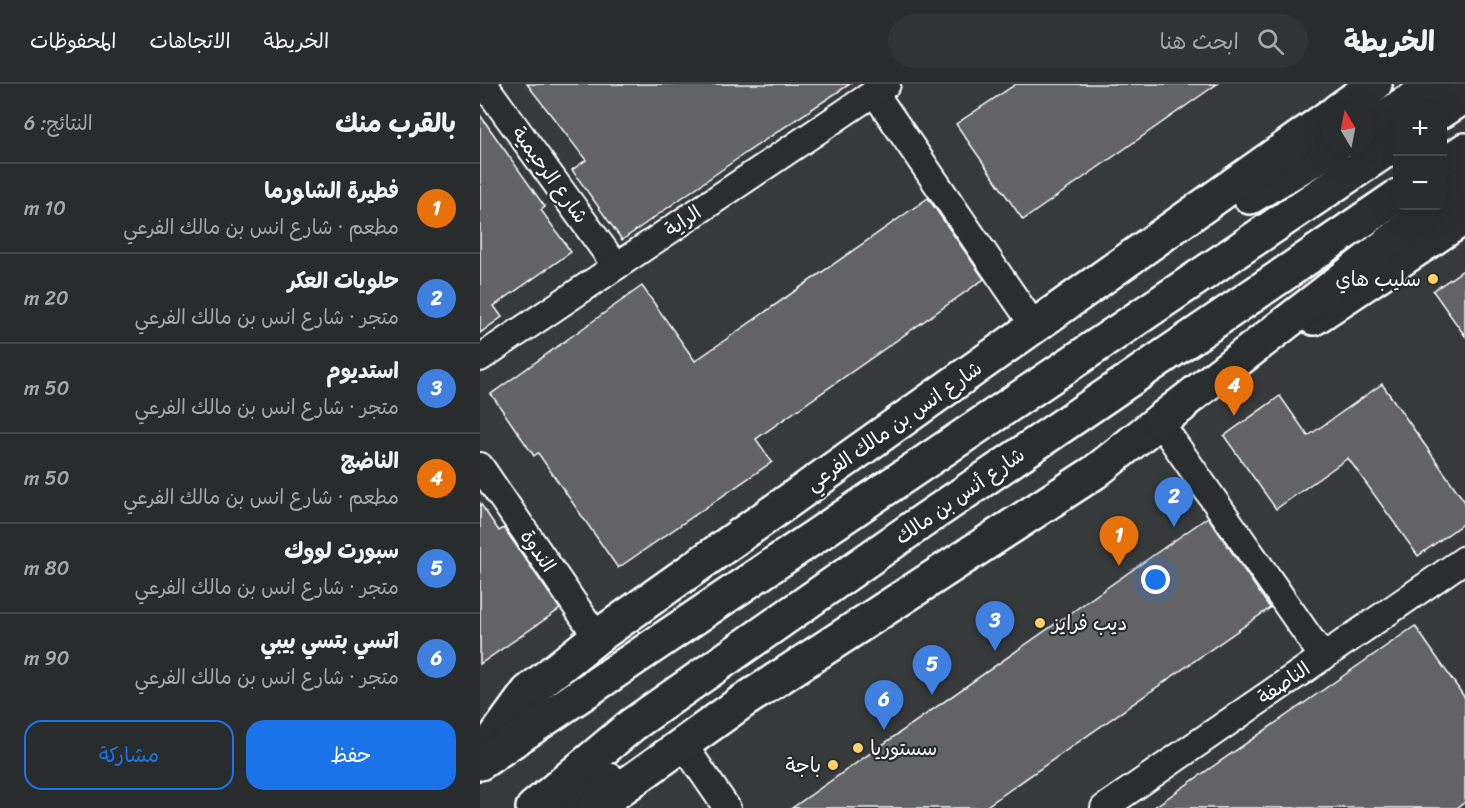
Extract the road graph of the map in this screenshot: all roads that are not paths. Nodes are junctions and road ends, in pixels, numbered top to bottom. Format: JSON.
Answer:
{"nodes":[{"id":1,"x":1375,"y":84,"type":"edge"},
{"id":2,"x":1439,"y":84,"type":"edge"},
{"id":3,"x":491,"y":86,"type":"edge"},
{"id":4,"x":881,"y":88,"type":"edge"},
{"id":5,"x":1465,"y":96,"type":"edge"},
{"id":6,"x":1350,"y":102,"type":"edge"},
{"id":7,"x":1408,"y":102,"type":"edge"},
{"id":8,"x":1447,"y":108,"type":"edge"},
{"id":9,"x":1393,"y":112,"type":"edge"},
{"id":10,"x":1321,"y":122,"type":"edge"},
{"id":11,"x":1375,"y":123,"type":"edge"},
{"id":12,"x":1393,"y":144,"type":"edge"},
{"id":13,"x":1465,"y":150,"type":"edge"},
{"id":14,"x":1321,"y":155,"type":"edge"},
{"id":15,"x":1447,"y":162,"type":"edge"},
{"id":16,"x":1465,"y":183,"type":"edge"},
{"id":17,"x":1447,"y":198,"type":"edge"},
{"id":18,"x":1393,"y":199,"type":"edge"},
{"id":19,"x":1432,"y":210,"type":"edge"},
{"id":20,"x":1465,"y":217,"type":"edge"},
{"id":21,"x":616,"y":266,"type":"junction"},
{"id":22,"x":1035,"y":326,"type":"junction"},
{"id":23,"x":480,"y":358,"type":"edge"},
{"id":24,"x":1159,"y":421,"type":"junction"},
{"id":25,"x":480,"y":466,"type":"edge"},
{"id":26,"x":1465,"y":559,"type":"edge"},
{"id":27,"x":597,"y":637,"type":"junction"},
{"id":28,"x":1323,"y":657,"type":"junction"},
{"id":29,"x":742,"y":702,"type":"junction"},
{"id":30,"x":683,"y":744,"type":"junction"},
{"id":31,"x":480,"y":758,"type":"edge"},
{"id":32,"x":480,"y":763,"type":"edge"},
{"id":33,"x":533,"y":808,"type":"edge"},
{"id":34,"x":561,"y":808,"type":"edge"},
{"id":35,"x":594,"y":808,"type":"edge"},
{"id":36,"x":727,"y":808,"type":"edge"},
{"id":37,"x":1104,"y":808,"type":"edge"}],
"edges":[{"from":1,"to":6,"type":"street"},
{"from":2,"to":7,"type":"street"},
{"from":3,"to":21,"type":"street","name":"شارع الرحيمية"},
{"from":4,"to":21,"type":"street","name":"الراية"},
{"from":4,"to":22,"type":"street"},
{"from":5,"to":8,"type":"street"},
{"from":9,"to":11,"type":"street"},
{"from":10,"to":22,"type":"street","name":"شارع انس بن مالك الفرعي"},
{"from":12,"to":32,"type":"street"},
{"from":13,"to":15,"type":"street"},
{"from":14,"to":22,"type":"street"},
{"from":16,"to":17,"type":"street"},
{"from":18,"to":33,"type":"street","name":"شارع أنس بن مالك"},
{"from":19,"to":24,"type":"street"},
{"from":20,"to":24,"type":"street"},
{"from":21,"to":23,"type":"street","name":"الراية"},
{"from":22,"to":27,"type":"street","name":"شارع انس بن مالك الفرعي"},
{"from":24,"to":28,"type":"street"},
{"from":24,"to":29,"type":"street"},
{"from":25,"to":27,"type":"street","name":"الندوة"},
{"from":26,"to":28,"type":"street","name":"الناصفة"},
{"from":27,"to":31,"type":"street","name":"شارع انس بن مالك الفرعي"},
{"from":28,"to":37,"type":"street","name":"الناصفة"},
{"from":29,"to":30,"type":"street"},
{"from":29,"to":34,"type":"street"},
{"from":30,"to":35,"type":"street"},
{"from":30,"to":36,"type":"street"}]}
